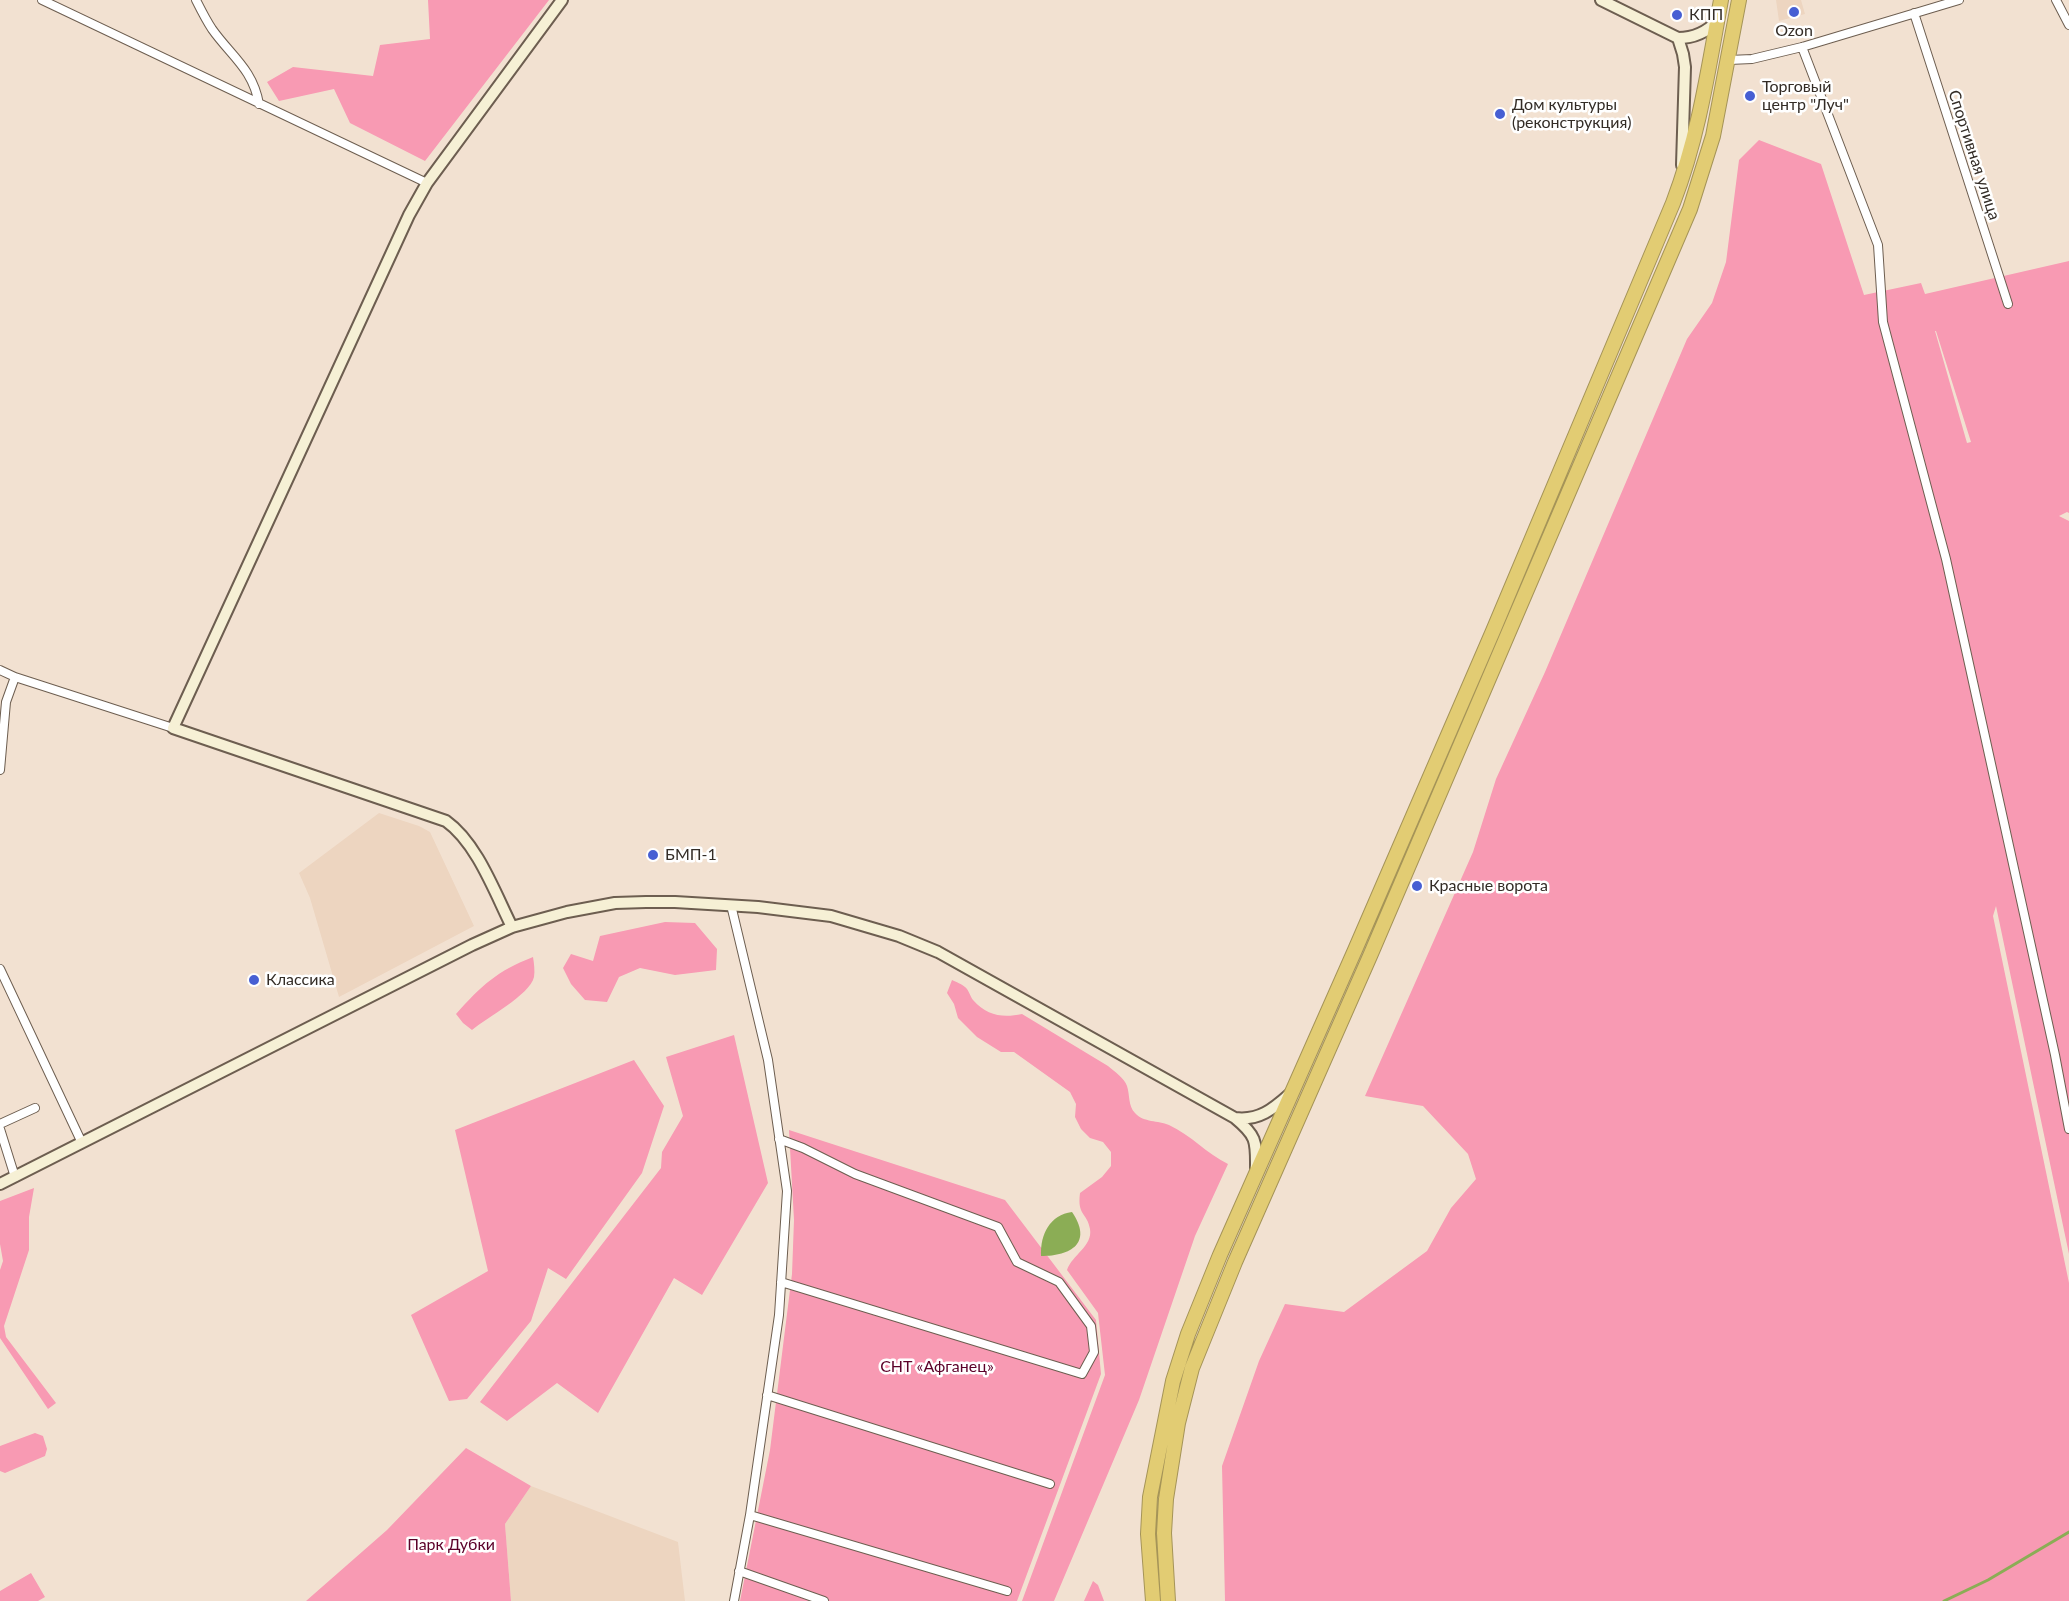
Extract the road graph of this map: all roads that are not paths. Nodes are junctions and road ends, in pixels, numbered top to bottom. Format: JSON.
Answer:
{"nodes":[{"id":1,"x":42,"y":0,"type":"edge"},
{"id":2,"x":196,"y":0,"type":"edge"},
{"id":3,"x":562,"y":0,"type":"edge"},
{"id":4,"x":1601,"y":0,"type":"edge"},
{"id":5,"x":1721,"y":0,"type":"edge"},
{"id":6,"x":1739,"y":0,"type":"edge"},
{"id":7,"x":1959,"y":0,"type":"edge"},
{"id":8,"x":2056,"y":0,"type":"edge"},
{"id":9,"x":1914,"y":13,"type":"junction"},
{"id":10,"x":1717,"y":21,"type":"junction"},
{"id":11,"x":2069,"y":25,"type":"edge"},
{"id":12,"x":1678,"y":38,"type":"junction"},
{"id":13,"x":1802,"y":46,"type":"junction"},
{"id":14,"x":1729,"y":60,"type":"junction"},
{"id":15,"x":259,"y":104,"type":"junction"},
{"id":16,"x":427,"y":183,"type":"junction"},
{"id":17,"x":1679,"y":187,"type":"junction"},
{"id":18,"x":2008,"y":304,"type":"dead end"},
{"id":19,"x":0,"y":670,"type":"edge"},
{"id":20,"x":15,"y":677,"type":"junction"},
{"id":21,"x":173,"y":728,"type":"junction"},
{"id":22,"x":0,"y":770,"type":"edge"},
{"id":23,"x":731,"y":905,"type":"junction"},
{"id":24,"x":512,"y":927,"type":"junction"},
{"id":25,"x":0,"y":969,"type":"edge"},
{"id":26,"x":1291,"y":1093,"type":"junction"},
{"id":27,"x":35,"y":1108,"type":"dead end"},
{"id":28,"x":1235,"y":1118,"type":"junction"},
{"id":29,"x":0,"y":1124,"type":"edge"},
{"id":30,"x":0,"y":1129,"type":"edge"},
{"id":31,"x":2069,"y":1129,"type":"edge"},
{"id":32,"x":779,"y":1140,"type":"junction"},
{"id":33,"x":82,"y":1143,"type":"junction"},
{"id":34,"x":1256,"y":1171,"type":"junction"},
{"id":35,"x":15,"y":1177,"type":"junction"},
{"id":36,"x":0,"y":1184,"type":"edge"},
{"id":37,"x":781,"y":1282,"type":"junction"},
{"id":38,"x":767,"y":1395,"type":"junction"},
{"id":39,"x":1050,"y":1484,"type":"dead end"},
{"id":40,"x":750,"y":1515,"type":"junction"},
{"id":41,"x":740,"y":1571,"type":"junction"},
{"id":42,"x":1007,"y":1591,"type":"dead end"},
{"id":43,"x":734,"y":1601,"type":"edge"},
{"id":44,"x":824,"y":1601,"type":"edge"},
{"id":45,"x":1153,"y":1601,"type":"edge"},
{"id":46,"x":1168,"y":1601,"type":"edge"}],
"edges":[{"from":1,"to":15,"type":"street"},
{"from":2,"to":15,"type":"street"},
{"from":3,"to":16,"type":"street"},
{"from":4,"to":12,"type":"street"},
{"from":5,"to":10,"type":"highway"},
{"from":6,"to":14,"type":"highway"},
{"from":7,"to":9,"type":"street"},
{"from":8,"to":11,"type":"street"},
{"from":9,"to":13,"type":"street"},
{"from":9,"to":18,"type":"street","name":"Спортивная улица"},
{"from":10,"to":12,"type":"street"},
{"from":10,"to":17,"type":"highway"},
{"from":12,"to":17,"type":"street"},
{"from":13,"to":14,"type":"street"},
{"from":13,"to":31,"type":"street"},
{"from":14,"to":46,"type":"highway"},
{"from":15,"to":16,"type":"street"},
{"from":16,"to":21,"type":"street"},
{"from":17,"to":26,"type":"highway"},
{"from":19,"to":20,"type":"street"},
{"from":20,"to":21,"type":"street"},
{"from":20,"to":22,"type":"street"},
{"from":21,"to":24,"type":"street"},
{"from":23,"to":24,"type":"street"},
{"from":23,"to":28,"type":"street"},
{"from":23,"to":32,"type":"street"},
{"from":24,"to":33,"type":"street"},
{"from":25,"to":33,"type":"street"},
{"from":26,"to":28,"type":"street"},
{"from":26,"to":34,"type":"highway"},
{"from":27,"to":29,"type":"street"},
{"from":28,"to":34,"type":"street"},
{"from":30,"to":35,"type":"street"},
{"from":32,"to":37,"type":"street"},
{"from":32,"to":37,"type":"street"},
{"from":33,"to":35,"type":"street"},
{"from":34,"to":45,"type":"highway"},
{"from":35,"to":36,"type":"street"},
{"from":37,"to":38,"type":"street"},
{"from":38,"to":39,"type":"street"},
{"from":38,"to":40,"type":"street"},
{"from":40,"to":41,"type":"street"},
{"from":40,"to":42,"type":"street"},
{"from":41,"to":43,"type":"street"},
{"from":41,"to":44,"type":"street"}]}
